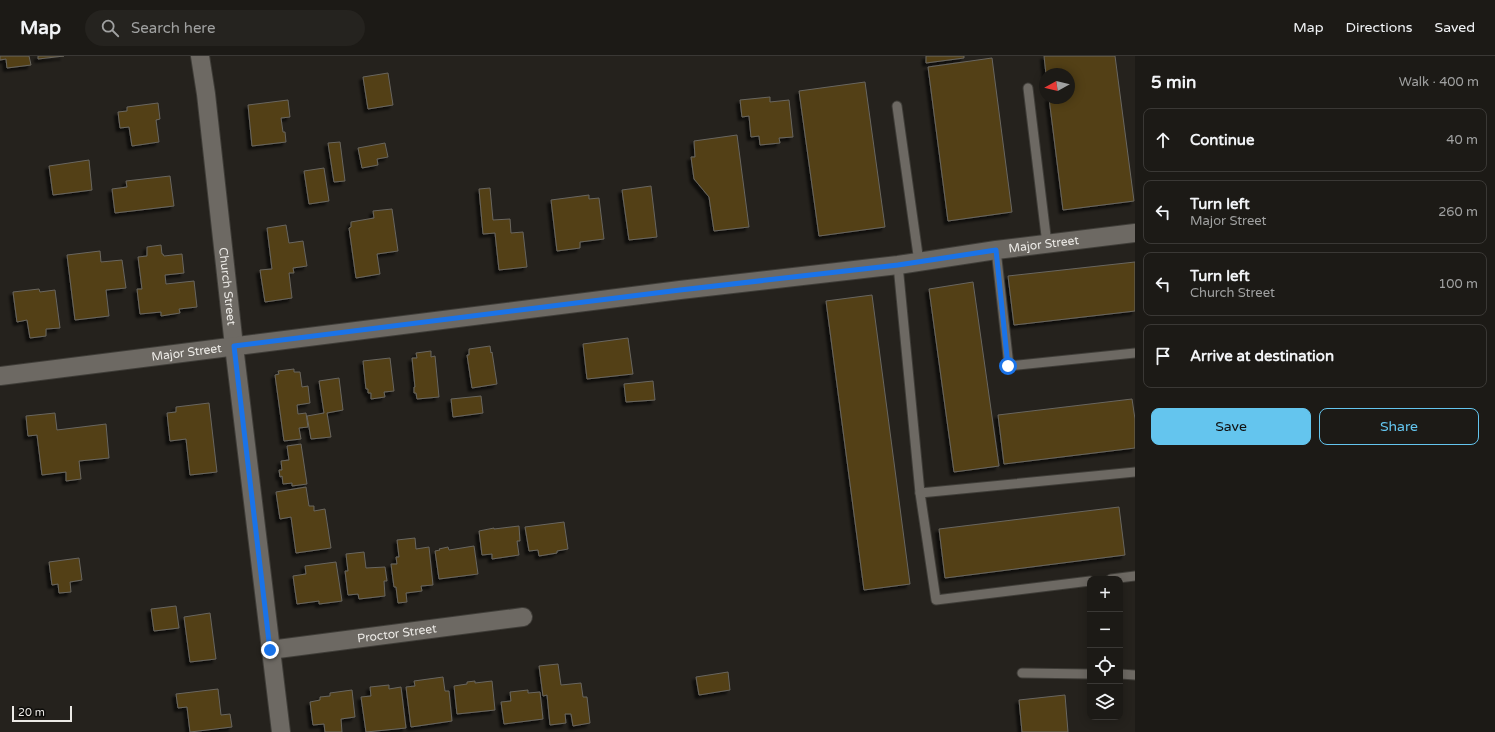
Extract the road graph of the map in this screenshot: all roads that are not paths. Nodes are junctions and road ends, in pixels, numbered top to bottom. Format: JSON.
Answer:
{"nodes":[{"id":1,"x":200,"y":56,"type":"edge"},
{"id":2,"x":1028,"y":88,"type":"dead end"},
{"id":3,"x":897,"y":106,"type":"dead end"},
{"id":4,"x":1135,"y":233,"type":"edge"},
{"id":5,"x":1047,"y":244,"type":"junction"},
{"id":6,"x":996,"y":250,"type":"junction"},
{"id":7,"x":919,"y":262,"type":"junction"},
{"id":8,"x":898,"y":265,"type":"junction"},
{"id":9,"x":234,"y":346,"type":"junction"},
{"id":10,"x":1135,"y":353,"type":"edge"},
{"id":11,"x":0,"y":376,"type":"edge"},
{"id":12,"x":1135,"y":472,"type":"edge"},
{"id":13,"x":920,"y":493,"type":"junction"},
{"id":14,"x":1135,"y":576,"type":"edge"},
{"id":15,"x":1123,"y":578,"type":"edge"},
{"id":16,"x":1087,"y":582,"type":"edge"},
{"id":17,"x":523,"y":618,"type":"dead end"},
{"id":18,"x":270,"y":650,"type":"junction"},
{"id":19,"x":1022,"y":673,"type":"dead end"},
{"id":20,"x":1087,"y":674,"type":"edge"},
{"id":21,"x":1123,"y":674,"type":"edge"},
{"id":22,"x":1135,"y":674,"type":"edge"},
{"id":23,"x":281,"y":732,"type":"edge"}],
"edges":[{"from":1,"to":9,"type":"street","name":"Church Street"},
{"from":2,"to":5,"type":"lane"},
{"from":3,"to":7,"type":"lane"},
{"from":4,"to":5,"type":"street","name":"Major Street"},
{"from":5,"to":6,"type":"street","name":"Major Street"},
{"from":6,"to":7,"type":"street","name":"Major Street"},
{"from":6,"to":10,"type":"lane"},
{"from":7,"to":8,"type":"street","name":"Major Street"},
{"from":8,"to":9,"type":"street","name":"Major Street"},
{"from":8,"to":13,"type":"lane"},
{"from":9,"to":11,"type":"street","name":"Major Street"},
{"from":9,"to":18,"type":"street","name":"Church Street"},
{"from":12,"to":13,"type":"lane"},
{"from":13,"to":16,"type":"lane"},
{"from":14,"to":15,"type":"lane"},
{"from":17,"to":18,"type":"street","name":"Proctor Street"},
{"from":18,"to":23,"type":"street","name":"Church Street"},
{"from":19,"to":20,"type":"lane"},
{"from":21,"to":22,"type":"lane"}]}
